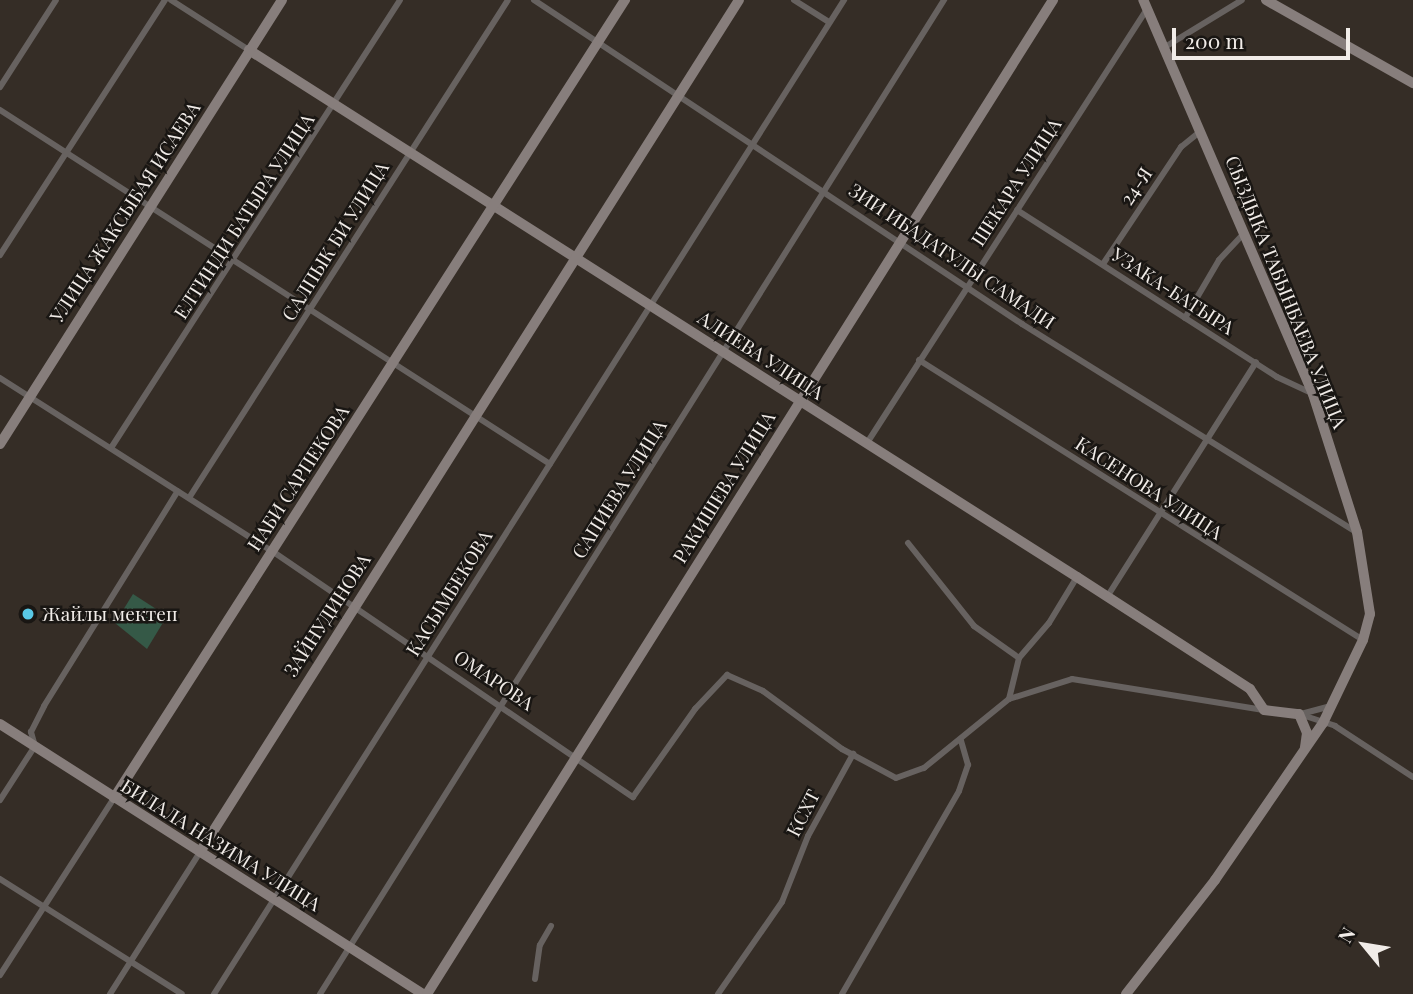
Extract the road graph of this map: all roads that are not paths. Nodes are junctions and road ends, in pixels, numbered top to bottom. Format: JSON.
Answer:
{"nodes":[{"id":1,"x":56,"y":0,"type":"edge"},
{"id":2,"x":165,"y":0,"type":"edge"},
{"id":3,"x":171,"y":0,"type":"edge"},
{"id":4,"x":282,"y":0,"type":"edge"},
{"id":5,"x":400,"y":0,"type":"edge"},
{"id":6,"x":508,"y":0,"type":"edge"},
{"id":7,"x":534,"y":0,"type":"edge"},
{"id":8,"x":625,"y":0,"type":"edge"},
{"id":9,"x":739,"y":0,"type":"edge"},
{"id":10,"x":794,"y":0,"type":"edge"},
{"id":11,"x":844,"y":0,"type":"edge"},
{"id":12,"x":944,"y":0,"type":"edge"},
{"id":13,"x":1053,"y":0,"type":"edge"},
{"id":14,"x":1242,"y":0,"type":"edge"},
{"id":15,"x":1266,"y":0,"type":"edge"},
{"id":16,"x":1145,"y":4,"type":"edge"},
{"id":17,"x":829,"y":22,"type":"junction"},
{"id":18,"x":598,"y":42,"type":"junction"},
{"id":19,"x":1165,"y":47,"type":"junction"},
{"id":20,"x":249,"y":50,"type":"junction"},
{"id":21,"x":1413,"y":83,"type":"edge"},
{"id":22,"x":0,"y":87,"type":"edge"},
{"id":23,"x":680,"y":95,"type":"junction"},
{"id":24,"x":334,"y":105,"type":"junction"},
{"id":25,"x":0,"y":110,"type":"edge"},
{"id":26,"x":1200,"y":131,"type":"junction"},
{"id":27,"x":754,"y":143,"type":"junction"},
{"id":28,"x":65,"y":151,"type":"junction"},
{"id":29,"x":411,"y":152,"type":"junction"},
{"id":30,"x":825,"y":190,"type":"junction"},
{"id":31,"x":151,"y":206,"type":"junction"},
{"id":32,"x":493,"y":206,"type":"junction"},
{"id":33,"x":1017,"y":210,"type":"junction"},
{"id":34,"x":1244,"y":233,"type":"junction"},
{"id":35,"x":900,"y":241,"type":"junction"},
{"id":36,"x":0,"y":255,"type":"edge"},
{"id":37,"x":575,"y":257,"type":"junction"},
{"id":38,"x":233,"y":261,"type":"junction"},
{"id":39,"x":1103,"y":264,"type":"junction"},
{"id":40,"x":968,"y":286,"type":"junction"},
{"id":41,"x":650,"y":304,"type":"junction"},
{"id":42,"x":310,"y":310,"type":"junction"},
{"id":43,"x":1185,"y":318,"type":"junction"},
{"id":44,"x":723,"y":351,"type":"junction"},
{"id":45,"x":919,"y":360,"type":"junction"},
{"id":46,"x":393,"y":362,"type":"junction"},
{"id":47,"x":1256,"y":362,"type":"junction"},
{"id":48,"x":0,"y":378,"type":"edge"},
{"id":49,"x":1312,"y":394,"type":"junction"},
{"id":50,"x":29,"y":396,"type":"junction"},
{"id":51,"x":798,"y":401,"type":"junction"},
{"id":52,"x":473,"y":417,"type":"junction"},
{"id":53,"x":1205,"y":437,"type":"junction"},
{"id":54,"x":867,"y":443,"type":"junction"},
{"id":55,"x":0,"y":444,"type":"edge"},
{"id":56,"x":111,"y":448,"type":"junction"},
{"id":57,"x":550,"y":464,"type":"junction"},
{"id":58,"x":178,"y":491,"type":"junction"},
{"id":59,"x":189,"y":498,"type":"junction"},
{"id":60,"x":1159,"y":513,"type":"junction"},
{"id":61,"x":1357,"y":532,"type":"junction"},
{"id":62,"x":908,"y":543,"type":"dead end"},
{"id":63,"x":272,"y":551,"type":"junction"},
{"id":64,"x":1077,"y":577,"type":"junction"},
{"id":65,"x":1107,"y":597,"type":"junction"},
{"id":66,"x":354,"y":606,"type":"junction"},
{"id":67,"x":1363,"y":640,"type":"junction"},
{"id":68,"x":428,"y":656,"type":"junction"},
{"id":69,"x":1018,"y":657,"type":"junction"},
{"id":70,"x":1009,"y":699,"type":"junction"},
{"id":71,"x":1336,"y":701,"type":"junction"},
{"id":72,"x":502,"y":704,"type":"junction"},
{"id":73,"x":1264,"y":710,"type":"junction"},
{"id":74,"x":1299,"y":714,"type":"junction"},
{"id":75,"x":1323,"y":723,"type":"junction"},
{"id":76,"x":0,"y":724,"type":"edge"},
{"id":77,"x":961,"y":740,"type":"junction"},
{"id":78,"x":35,"y":746,"type":"junction"},
{"id":79,"x":1305,"y":748,"type":"junction"},
{"id":80,"x":853,"y":754,"type":"junction"},
{"id":81,"x":577,"y":755,"type":"junction"},
{"id":82,"x":1413,"y":776,"type":"edge"},
{"id":83,"x":114,"y":798,"type":"junction"},
{"id":84,"x":0,"y":800,"type":"edge"},
{"id":85,"x":200,"y":852,"type":"junction"},
{"id":86,"x":0,"y":879,"type":"edge"},
{"id":87,"x":274,"y":897,"type":"junction"},
{"id":88,"x":44,"y":907,"type":"junction"},
{"id":89,"x":551,"y":926,"type":"dead end"},
{"id":90,"x":350,"y":948,"type":"junction"},
{"id":91,"x":130,"y":962,"type":"junction"},
{"id":92,"x":0,"y":975,"type":"edge"},
{"id":93,"x":535,"y":979,"type":"dead end"},
{"id":94,"x":1132,"y":992,"type":"edge"},
{"id":95,"x":110,"y":994,"type":"edge"},
{"id":96,"x":182,"y":994,"type":"edge"},
{"id":97,"x":214,"y":994,"type":"edge"},
{"id":98,"x":320,"y":994,"type":"edge"},
{"id":99,"x":425,"y":994,"type":"edge"},
{"id":100,"x":718,"y":994,"type":"edge"},
{"id":101,"x":842,"y":994,"type":"edge"}],
"edges":[{"from":1,"to":22,"type":"street"},
{"from":2,"to":28,"type":"street"},
{"from":3,"to":20,"type":"street","name":"АЛИЕВА УЛИЦА"},
{"from":4,"to":20,"type":"street","name":"УЛИЦА ЖАКСЫБАЯ ИСАЕВА"},
{"from":5,"to":24,"type":"street","name":"ЕЛТИНДИ БАТЫРА УЛИЦА"},
{"from":6,"to":29,"type":"street","name":"САЛПЫК БИ УЛИЦА"},
{"from":7,"to":18,"type":"street","name":"ЗИИ ИБАДАТУЛЫ САМАДИ"},
{"from":8,"to":18,"type":"street","name":"НАБИ САРПЕКОВА"},
{"from":9,"to":23,"type":"street","name":"ЗАЙНУДИНОВА"},
{"from":10,"to":17,"type":"street"},
{"from":11,"to":17,"type":"street","name":"КАСЫМБЕКОВА"},
{"from":12,"to":30,"type":"street","name":"САПИЕВА УЛИЦА"},
{"from":13,"to":35,"type":"street","name":"РАКИШЕВА УЛИЦА"},
{"from":14,"to":19,"type":"street"},
{"from":15,"to":21,"type":"street"},
{"from":16,"to":19,"type":"street","name":"СЫЗДЫКА ТАБЫНБАЕВА УЛИЦА"},
{"from":16,"to":33,"type":"street","name":"ШЕКАРА УЛИЦА"},
{"from":17,"to":27,"type":"street","name":"КАСЫМБЕКОВА"},
{"from":18,"to":23,"type":"street","name":"ЗИИ ИБАДАТУЛЫ САМАДИ"},
{"from":18,"to":32,"type":"street","name":"НАБИ САРПЕКОВА"},
{"from":19,"to":26,"type":"street","name":"СЫЗДЫКА ТАБЫНБАЕВА УЛИЦА"},
{"from":20,"to":24,"type":"street","name":"АЛИЕВА УЛИЦА"},
{"from":20,"to":31,"type":"street","name":"УЛИЦА ЖАКСЫБАЯ ИСАЕВА"},
{"from":23,"to":27,"type":"street","name":"ЗИИ ИБАДАТУЛЫ САМАДИ"},
{"from":23,"to":37,"type":"street","name":"ЗАЙНУДИНОВА"},
{"from":24,"to":29,"type":"street","name":"АЛИЕВА УЛИЦА"},
{"from":24,"to":38,"type":"street","name":"ЕЛТИНДИ БАТЫРА УЛИЦА"},
{"from":25,"to":28,"type":"street"},
{"from":26,"to":34,"type":"street","name":"СЫЗДЫКА ТАБЫНБАЕВА УЛИЦА"},
{"from":26,"to":39,"type":"street","name":"24-Я"},
{"from":27,"to":30,"type":"street","name":"ЗИИ ИБАДАТУЛЫ САМАДИ"},
{"from":27,"to":41,"type":"street","name":"КАСЫМБЕКОВА"},
{"from":28,"to":31,"type":"street"},
{"from":28,"to":36,"type":"street"},
{"from":29,"to":32,"type":"street","name":"АЛИЕВА УЛИЦА"},
{"from":29,"to":42,"type":"street","name":"САЛПЫК БИ УЛИЦА"},
{"from":30,"to":35,"type":"street","name":"ЗИИ ИБАДАТУЛЫ САМАДИ"},
{"from":30,"to":44,"type":"street","name":"САПИЕВА УЛИЦА"},
{"from":31,"to":38,"type":"street"},
{"from":31,"to":50,"type":"street","name":"УЛИЦА ЖАКСЫБАЯ ИСАЕВА"},
{"from":32,"to":37,"type":"street","name":"АЛИЕВА УЛИЦА"},
{"from":32,"to":46,"type":"street","name":"НАБИ САРПЕКОВА"},
{"from":33,"to":39,"type":"street","name":"УЗАКА-БАТЫРА"},
{"from":33,"to":40,"type":"street","name":"ШЕКАРА УЛИЦА"},
{"from":34,"to":43,"type":"street"},
{"from":34,"to":49,"type":"street","name":"СЫЗДЫКА ТАБЫНБАЕВА УЛИЦА"},
{"from":35,"to":40,"type":"street","name":"ЗИИ ИБАДАТУЛЫ САМАДИ"},
{"from":35,"to":51,"type":"street","name":"РАКИШЕВА УЛИЦА"},
{"from":37,"to":41,"type":"street","name":"АЛИЕВА УЛИЦА"},
{"from":37,"to":52,"type":"street","name":"ЗАЙНУДИНОВА"},
{"from":38,"to":42,"type":"street"},
{"from":38,"to":56,"type":"street","name":"ЕЛТИНДИ БАТЫРА УЛИЦА"},
{"from":39,"to":43,"type":"street","name":"УЗАКА-БАТЫРА"},
{"from":40,"to":45,"type":"street","name":"ШЕКАРА УЛИЦА"},
{"from":40,"to":53,"type":"street","name":"ЗИИ ИБАДАТУЛЫ САМАДИ"},
{"from":41,"to":44,"type":"street","name":"АЛИЕВА УЛИЦА"},
{"from":41,"to":57,"type":"street","name":"КАСЫМБЕКОВА"},
{"from":42,"to":46,"type":"street"},
{"from":42,"to":59,"type":"street","name":"САЛПЫК БИ УЛИЦА"},
{"from":43,"to":47,"type":"street","name":"УЗАКА-БАТЫРА"},
{"from":44,"to":51,"type":"street","name":"АЛИЕВА УЛИЦА"},
{"from":44,"to":72,"type":"street","name":"САПИЕВА УЛИЦА"},
{"from":45,"to":54,"type":"street","name":"ШЕКАРА УЛИЦА"},
{"from":45,"to":60,"type":"street","name":"КАСЕНОВА УЛИЦА"},
{"from":46,"to":52,"type":"street"},
{"from":46,"to":63,"type":"street","name":"НАБИ САРПЕКОВА"},
{"from":47,"to":49,"type":"street","name":"УЗАКА-БАТЫРА"},
{"from":47,"to":53,"type":"street"},
{"from":48,"to":50,"type":"street","name":"ОМАРОВА"},
{"from":49,"to":61,"type":"street","name":"СЫЗДЫКА ТАБЫНБАЕВА УЛИЦА"},
{"from":50,"to":55,"type":"street","name":"УЛИЦА ЖАКСЫБАЯ ИСАЕВА"},
{"from":50,"to":56,"type":"street","name":"ОМАРОВА"},
{"from":51,"to":54,"type":"street","name":"АЛИЕВА УЛИЦА"},
{"from":51,"to":81,"type":"street","name":"РАКИШЕВА УЛИЦА"},
{"from":52,"to":57,"type":"street"},
{"from":52,"to":66,"type":"street","name":"ЗАЙНУДИНОВА"},
{"from":53,"to":60,"type":"street"},
{"from":53,"to":61,"type":"street","name":"ЗИИ ИБАДАТУЛЫ САМАДИ"},
{"from":54,"to":64,"type":"street","name":"АЛИЕВА УЛИЦА"},
{"from":56,"to":58,"type":"street","name":"ОМАРОВА"},
{"from":57,"to":68,"type":"street","name":"КАСЫМБЕКОВА"},
{"from":58,"to":59,"type":"street","name":"ОМАРОВА"},
{"from":58,"to":78,"type":"street"},
{"from":59,"to":63,"type":"street","name":"ОМАРОВА"},
{"from":60,"to":65,"type":"street"},
{"from":60,"to":67,"type":"street","name":"КАСЕНОВА УЛИЦА"},
{"from":61,"to":67,"type":"street","name":"СЫЗДЫКА ТАБЫНБАЕВА УЛИЦА"},
{"from":62,"to":69,"type":"street"},
{"from":63,"to":66,"type":"street","name":"ОМАРОВА"},
{"from":63,"to":83,"type":"street","name":"НАБИ САРПЕКОВА"},
{"from":64,"to":65,"type":"street","name":"АЛИЕВА УЛИЦА"},
{"from":64,"to":69,"type":"street"},
{"from":65,"to":73,"type":"street","name":"АЛИЕВА УЛИЦА"},
{"from":66,"to":68,"type":"street","name":"ОМАРОВА"},
{"from":66,"to":85,"type":"street","name":"ЗАЙНУДИНОВА"},
{"from":67,"to":71,"type":"street","name":"СЫЗДЫКА ТАБЫНБАЕВА УЛИЦА"},
{"from":68,"to":72,"type":"street","name":"ОМАРОВА"},
{"from":68,"to":87,"type":"street","name":"КАСЫМБЕКОВА"},
{"from":69,"to":70,"type":"street"},
{"from":70,"to":73,"type":"street"},
{"from":70,"to":77,"type":"street"},
{"from":71,"to":74,"type":"street"},
{"from":71,"to":75,"type":"street","name":"СЫЗДЫКА ТАБЫНБАЕВА УЛИЦА"},
{"from":72,"to":81,"type":"street","name":"ОМАРОВА"},
{"from":72,"to":90,"type":"street","name":"САПИЕВА УЛИЦА"},
{"from":73,"to":74,"type":"street"},
{"from":74,"to":75,"type":"street"},
{"from":74,"to":79,"type":"street"},
{"from":75,"to":79,"type":"street","name":"СЫЗДЫКА ТАБЫНБАЕВА УЛИЦА"},
{"from":75,"to":82,"type":"street"},
{"from":76,"to":78,"type":"street","name":"БИЛАЛА НАЗИМА УЛИЦА"},
{"from":77,"to":80,"type":"street"},
{"from":77,"to":101,"type":"street"},
{"from":78,"to":83,"type":"street","name":"БИЛАЛА НАЗИМА УЛИЦА"},
{"from":78,"to":84,"type":"street"},
{"from":79,"to":94,"type":"street","name":"СЫЗДЫКА ТАБЫНБАЕВА УЛИЦА"},
{"from":80,"to":81,"type":"street","name":"ОМАРОВА"},
{"from":80,"to":100,"type":"street","name":"КСХТ"},
{"from":81,"to":99,"type":"street","name":"РАКИШЕВА УЛИЦА"},
{"from":83,"to":85,"type":"street","name":"БИЛАЛА НАЗИМА УЛИЦА"},
{"from":83,"to":88,"type":"street","name":"НАБИ САРПЕКОВА"},
{"from":85,"to":87,"type":"street","name":"БИЛАЛА НАЗИМА УЛИЦА"},
{"from":85,"to":91,"type":"street","name":"ЗАЙНУДИНОВА"},
{"from":86,"to":88,"type":"street"},
{"from":87,"to":90,"type":"street","name":"БИЛАЛА НАЗИМА УЛИЦА"},
{"from":87,"to":97,"type":"street","name":"КАСЫМБЕКОВА"},
{"from":88,"to":91,"type":"street"},
{"from":88,"to":92,"type":"street","name":"НАБИ САРПЕКОВА"},
{"from":89,"to":93,"type":"street"},
{"from":90,"to":98,"type":"street","name":"САПИЕВА УЛИЦА"},
{"from":90,"to":99,"type":"street","name":"БИЛАЛА НАЗИМА УЛИЦА"},
{"from":91,"to":95,"type":"street","name":"ЗАЙНУДИНОВА"},
{"from":91,"to":96,"type":"street"}]}
